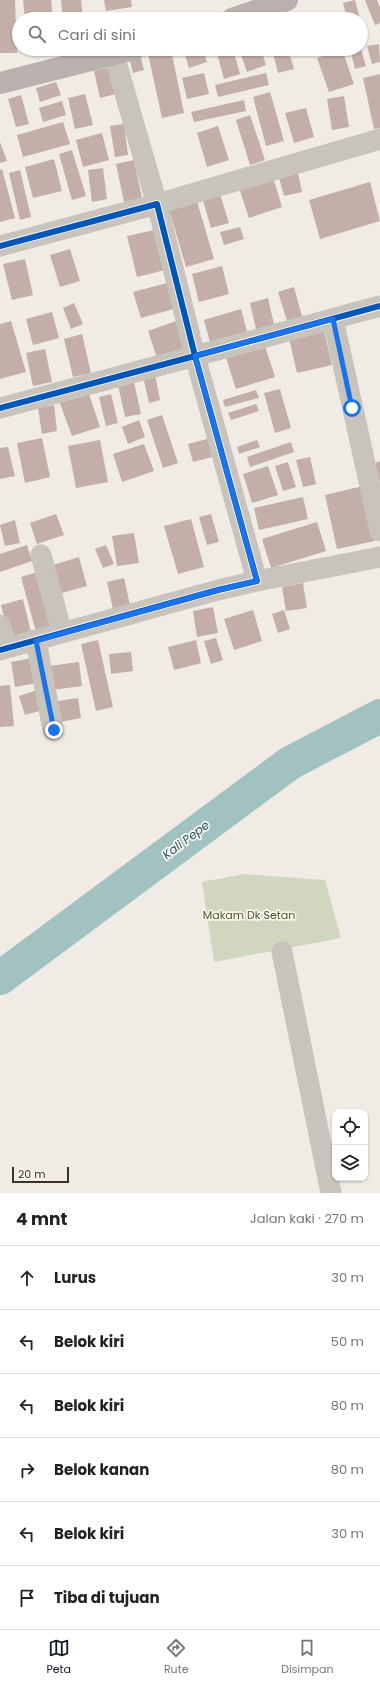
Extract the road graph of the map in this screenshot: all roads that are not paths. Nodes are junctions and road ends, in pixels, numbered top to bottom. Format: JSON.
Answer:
{"nodes":[{"id":1,"x":287,"y":0,"type":"edge"},
{"id":2,"x":252,"y":12,"type":"edge"},
{"id":3,"x":108,"y":56,"type":"edge"},
{"id":4,"x":125,"y":56,"type":"edge"},
{"id":5,"x":0,"y":83,"type":"edge"},
{"id":6,"x":380,"y":139,"type":"edge"},
{"id":7,"x":158,"y":204,"type":"junction"},
{"id":8,"x":0,"y":246,"type":"edge"},
{"id":9,"x":380,"y":306,"type":"edge"},
{"id":10,"x":333,"y":319,"type":"junction"},
{"id":11,"x":195,"y":356,"type":"junction"},
{"id":12,"x":0,"y":408,"type":"edge"},
{"id":13,"x":380,"y":531,"type":"edge"},
{"id":14,"x":41,"y":555,"type":"dead end"},
{"id":15,"x":380,"y":557,"type":"edge"},
{"id":16,"x":257,"y":581,"type":"junction"},
{"id":17,"x":0,"y":625,"type":"edge"},
{"id":18,"x":62,"y":633,"type":"junction"},
{"id":19,"x":36,"y":641,"type":"junction"},
{"id":20,"x":3,"y":649,"type":"edge"},
{"id":21,"x":54,"y":730,"type":"dead end"},
{"id":22,"x":282,"y":952,"type":"dead end"},
{"id":23,"x":331,"y":1193,"type":"edge"}],
"edges":[{"from":1,"to":2,"type":"main road"},
{"from":3,"to":5,"type":"main road"},
{"from":4,"to":7,"type":"street"},
{"from":6,"to":7,"type":"street"},
{"from":7,"to":8,"type":"street"},
{"from":7,"to":11,"type":"street"},
{"from":9,"to":10,"type":"street"},
{"from":10,"to":11,"type":"street"},
{"from":10,"to":13,"type":"street"},
{"from":11,"to":12,"type":"street"},
{"from":11,"to":16,"type":"street"},
{"from":14,"to":18,"type":"street"},
{"from":15,"to":16,"type":"street"},
{"from":16,"to":18,"type":"street"},
{"from":17,"to":20,"type":"street"},
{"from":18,"to":19,"type":"street"},
{"from":19,"to":20,"type":"street"},
{"from":19,"to":21,"type":"street"},
{"from":22,"to":23,"type":"street"}]}
